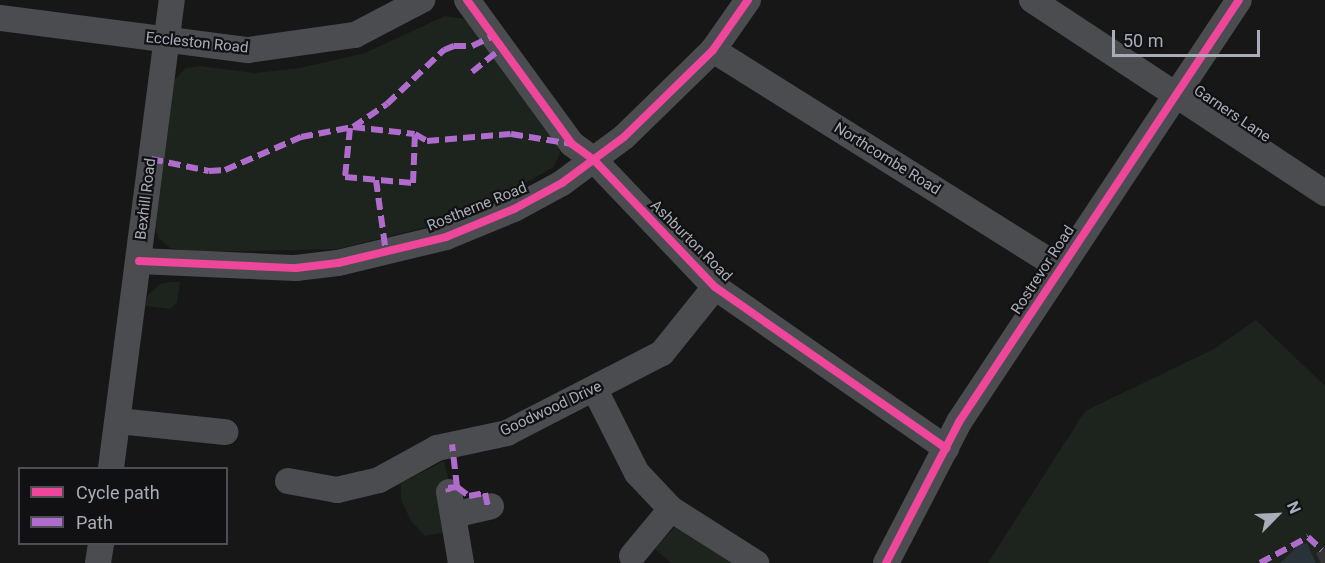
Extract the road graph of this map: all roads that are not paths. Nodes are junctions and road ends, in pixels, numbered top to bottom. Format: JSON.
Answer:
{"nodes":[{"id":1,"x":172,"y":0,"type":"edge"},
{"id":2,"x":422,"y":0,"type":"edge"},
{"id":3,"x":467,"y":0,"type":"edge"},
{"id":4,"x":748,"y":0,"type":"edge"},
{"id":5,"x":1032,"y":0,"type":"edge"},
{"id":6,"x":1239,"y":0,"type":"edge"},
{"id":7,"x":0,"y":18,"type":"edge"},
{"id":8,"x":168,"y":41,"type":"junction"},
{"id":9,"x":713,"y":50,"type":"junction"},
{"id":10,"x":1176,"y":93,"type":"junction"},
{"id":11,"x":594,"y":160,"type":"junction"},
{"id":12,"x":1325,"y":193,"type":"edge"},
{"id":13,"x":139,"y":261,"type":"junction"},
{"id":14,"x":1061,"y":268,"type":"junction"},
{"id":15,"x":715,"y":287,"type":"junction"},
{"id":16,"x":595,"y":390,"type":"junction"},
{"id":17,"x":118,"y":420,"type":"junction"},
{"id":18,"x":225,"y":432,"type":"dead end"},
{"id":19,"x":946,"y":447,"type":"junction"},
{"id":20,"x":111,"y":467,"type":"edge"},
{"id":21,"x":288,"y":481,"type":"dead end"},
{"id":22,"x":491,"y":506,"type":"dead end"},
{"id":23,"x":671,"y":508,"type":"junction"},
{"id":24,"x":101,"y":545,"type":"edge"},
{"id":25,"x":632,"y":556,"type":"dead end"},
{"id":26,"x":98,"y":563,"type":"edge"},
{"id":27,"x":461,"y":563,"type":"edge"},
{"id":28,"x":756,"y":563,"type":"edge"},
{"id":29,"x":886,"y":563,"type":"edge"}],
"edges":[{"from":1,"to":8,"type":"street","name":"Bexhill Road"},
{"from":2,"to":8,"type":"street","name":"Eccleston Road"},
{"from":3,"to":11,"type":"street","name":"Ashburton Road"},
{"from":4,"to":9,"type":"street","name":"Rostherne Road"},
{"from":5,"to":10,"type":"street","name":"Garners Lane"},
{"from":6,"to":10,"type":"street","name":"Rostrevor Road"},
{"from":7,"to":8,"type":"street","name":"Eccleston Road"},
{"from":8,"to":13,"type":"street","name":"Bexhill Road"},
{"from":9,"to":11,"type":"street","name":"Rostherne Road"},
{"from":9,"to":14,"type":"street","name":"Northcombe Road"},
{"from":10,"to":12,"type":"street","name":"Garners Lane"},
{"from":10,"to":14,"type":"street","name":"Rostrevor Road"},
{"from":11,"to":13,"type":"street","name":"Rostherne Road"},
{"from":11,"to":15,"type":"street","name":"Ashburton Road"},
{"from":13,"to":17,"type":"street","name":"Bexhill Road"},
{"from":14,"to":19,"type":"street","name":"Rostrevor Road"},
{"from":15,"to":16,"type":"street","name":"Goodwood Drive"},
{"from":15,"to":19,"type":"street","name":"Ashburton Road"},
{"from":16,"to":21,"type":"street","name":"Goodwood Drive"},
{"from":16,"to":23,"type":"street"},
{"from":17,"to":18,"type":"street"},
{"from":17,"to":20,"type":"street","name":"Bexhill Road"},
{"from":19,"to":29,"type":"street","name":"Rostrevor Road"},
{"from":22,"to":27,"type":"street"},
{"from":23,"to":25,"type":"street"},
{"from":23,"to":28,"type":"street"},
{"from":24,"to":26,"type":"street"}]}
